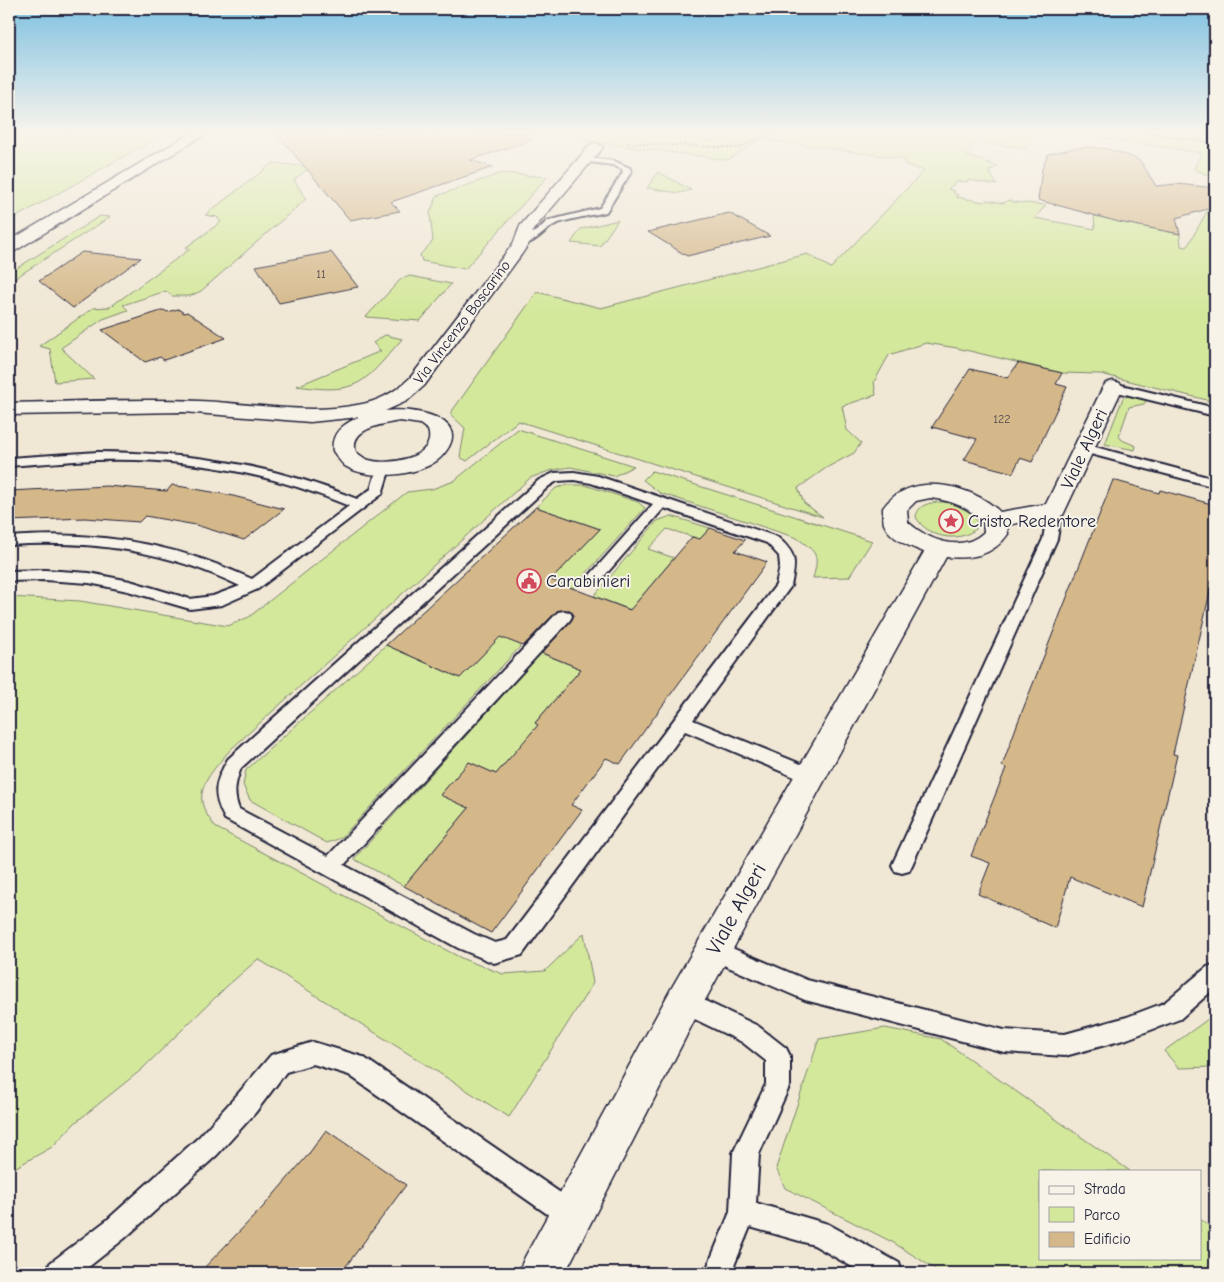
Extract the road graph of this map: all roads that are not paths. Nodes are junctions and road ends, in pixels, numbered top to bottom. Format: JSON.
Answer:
{"nodes":[{"id":1,"x":82,"y":193,"type":"edge"},
{"id":2,"x":101,"y":193,"type":"edge"},
{"id":3,"x":556,"y":193,"type":"edge"},
{"id":4,"x":614,"y":193,"type":"edge"},
{"id":5,"x":9,"y":236,"type":"edge"},
{"id":6,"x":522,"y":242,"type":"junction"},
{"id":7,"x":9,"y":248,"type":"edge"},
{"id":8,"x":1113,"y":387,"type":"joint"},
{"id":9,"x":401,"y":406,"type":"junction"},
{"id":10,"x":9,"y":409,"type":"edge"},
{"id":11,"x":69,"y":409,"type":"junction"},
{"id":12,"x":1215,"y":412,"type":"edge"},
{"id":13,"x":300,"y":415,"type":"junction"},
{"id":14,"x":9,"y":419,"type":"edge"},
{"id":15,"x":346,"y":436,"type":"junction"},
{"id":16,"x":1084,"y":448,"type":"junction"},
{"id":17,"x":9,"y":462,"type":"edge"},
{"id":18,"x":383,"y":468,"type":"junction"},
{"id":19,"x":1215,"y":483,"type":"edge"},
{"id":20,"x":662,"y":502,"type":"junction"},
{"id":21,"x":359,"y":505,"type":"junction"},
{"id":22,"x":1055,"y":510,"type":"junction"},
{"id":23,"x":996,"y":520,"type":"junction"},
{"id":24,"x":9,"y":541,"type":"edge"},
{"id":25,"x":938,"y":549,"type":"junction"},
{"id":26,"x":9,"y":576,"type":"edge"},
{"id":27,"x":595,"y":578,"type":"dead end"},
{"id":28,"x":253,"y":586,"type":"junction"},
{"id":29,"x":564,"y":616,"type":"dead end"},
{"id":30,"x":682,"y":722,"type":"junction"},
{"id":31,"x":811,"y":776,"type":"junction"},
{"id":32,"x":902,"y":865,"type":"dead end"},
{"id":33,"x":330,"y":867,"type":"junction"},
{"id":34,"x":713,"y":950,"type":"junction"},
{"id":35,"x":1215,"y":974,"type":"edge"},
{"id":36,"x":684,"y":1002,"type":"junction"},
{"id":37,"x":743,"y":1212,"type":"junction"},
{"id":38,"x":572,"y":1216,"type":"junction"},
{"id":39,"x":60,"y":1273,"type":"edge"},
{"id":40,"x":541,"y":1273,"type":"edge"},
{"id":41,"x":718,"y":1273,"type":"edge"},
{"id":42,"x":889,"y":1273,"type":"edge"}],
"edges":[{"from":1,"to":5,"type":"street"},
{"from":2,"to":7,"type":"street"},
{"from":3,"to":6,"type":"street","name":"Via Vincenzo Boscarino"},
{"from":4,"to":6,"type":"lane"},
{"from":6,"to":9,"type":"street","name":"Via Vincenzo Boscarino"},
{"from":8,"to":12,"type":"lane"},
{"from":8,"to":16,"type":"street","name":"Viale Algeri"},
{"from":9,"to":13,"type":"street","name":"Via Vincenzo Boscarino"},
{"from":9,"to":15,"type":"street"},
{"from":9,"to":18,"type":"street"},
{"from":10,"to":11,"type":"street"},
{"from":11,"to":13,"type":"street","name":"Via Vincenzo Boscarino"},
{"from":11,"to":14,"type":"street"},
{"from":13,"to":15,"type":"street"},
{"from":15,"to":18,"type":"street"},
{"from":16,"to":19,"type":"lane"},
{"from":16,"to":22,"type":"street","name":"Viale Algeri"},
{"from":17,"to":21,"type":"lane"},
{"from":18,"to":21,"type":"lane"},
{"from":20,"to":27,"type":"lane"},
{"from":20,"to":30,"type":"lane"},
{"from":20,"to":33,"type":"lane"},
{"from":21,"to":28,"type":"lane"},
{"from":22,"to":23,"type":"street","name":"Viale Algeri"},
{"from":22,"to":32,"type":"lane"},
{"from":23,"to":25,"type":"street"},
{"from":23,"to":25,"type":"street"},
{"from":24,"to":28,"type":"lane"},
{"from":25,"to":31,"type":"street","name":"Viale Algeri"},
{"from":26,"to":28,"type":"lane"},
{"from":29,"to":33,"type":"lane"},
{"from":30,"to":31,"type":"lane"},
{"from":30,"to":33,"type":"lane"},
{"from":31,"to":34,"type":"street","name":"Viale Algeri"},
{"from":34,"to":35,"type":"lane"},
{"from":34,"to":36,"type":"street","name":"Viale Algeri"},
{"from":36,"to":37,"type":"lane"},
{"from":36,"to":38,"type":"street","name":"Viale Algeri"},
{"from":37,"to":41,"type":"lane"},
{"from":37,"to":42,"type":"lane"},
{"from":38,"to":39,"type":"lane"},
{"from":38,"to":40,"type":"street","name":"Viale Algeri"}]}
